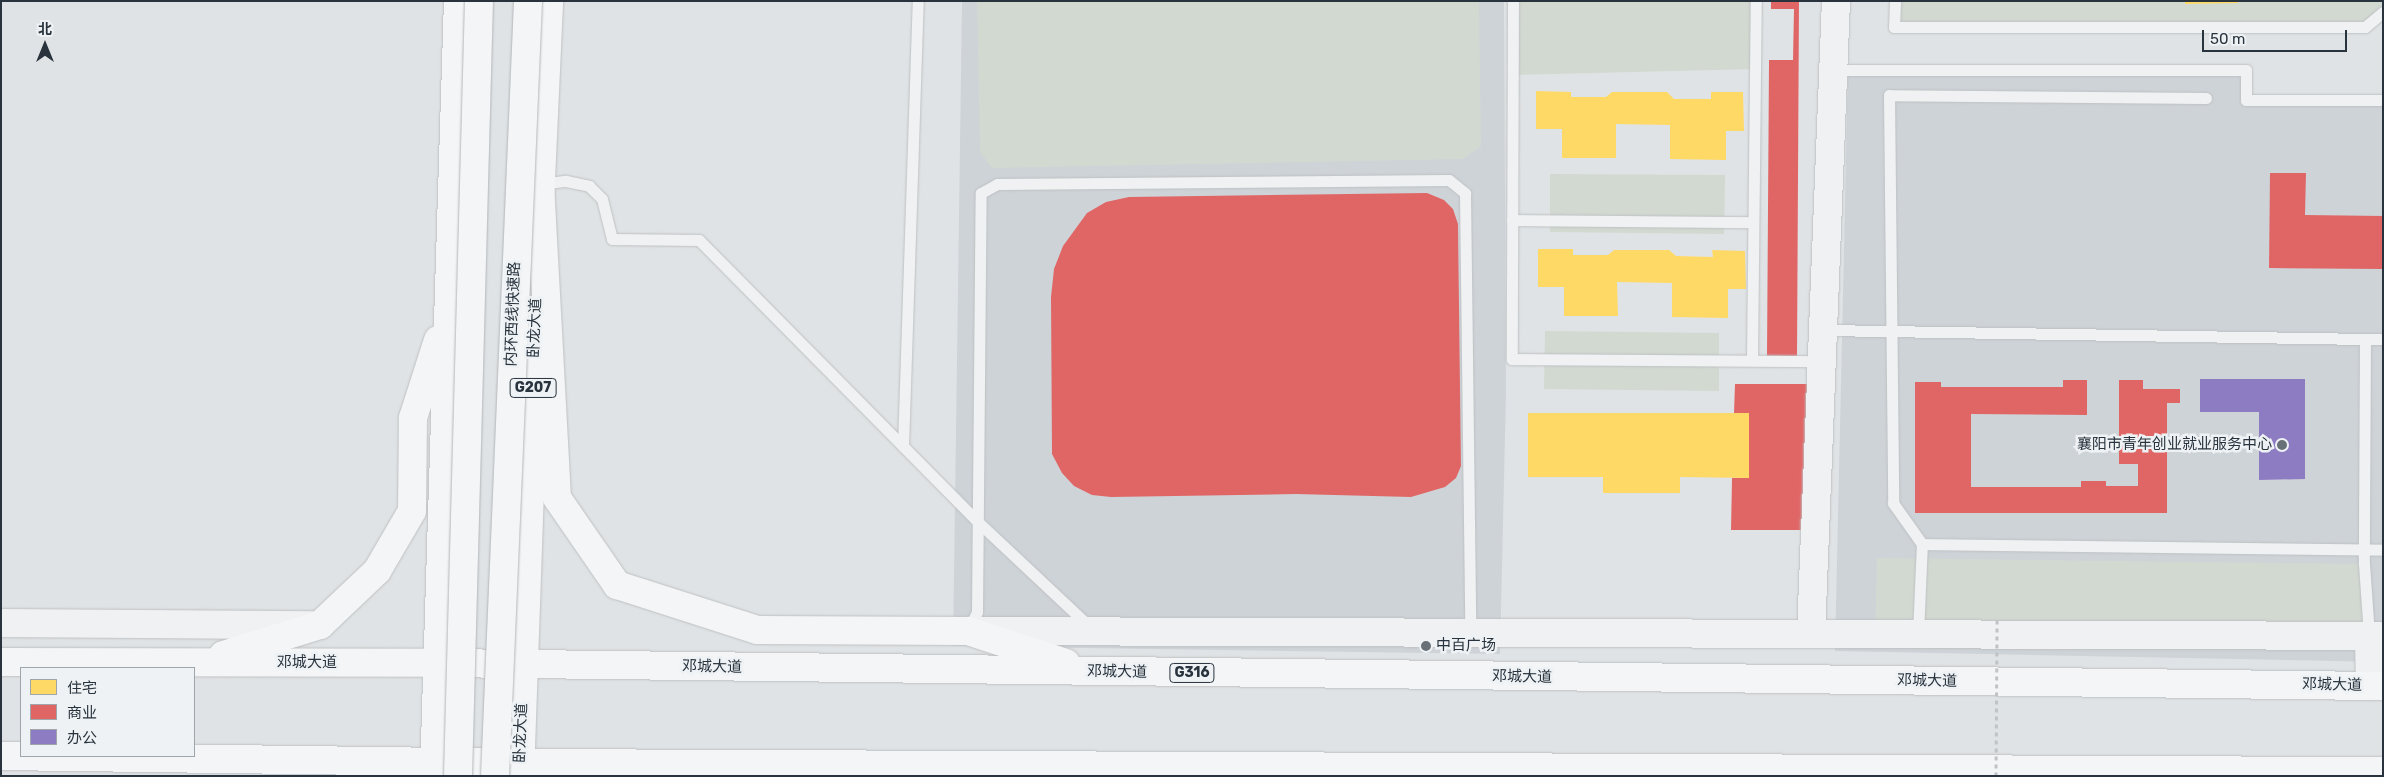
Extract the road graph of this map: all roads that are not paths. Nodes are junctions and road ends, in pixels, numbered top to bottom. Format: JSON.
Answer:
{"nodes":[{"id":1,"x":448,"y":1,"type":"edge"},
{"id":2,"x":458,"y":1,"type":"edge"},
{"id":3,"x":479,"y":1,"type":"edge"},
{"id":4,"x":528,"y":1,"type":"edge"},
{"id":5,"x":549,"y":1,"type":"edge"},
{"id":6,"x":557,"y":1,"type":"edge"},
{"id":7,"x":918,"y":1,"type":"edge"},
{"id":8,"x":1513,"y":1,"type":"edge"},
{"id":9,"x":1756,"y":1,"type":"edge"},
{"id":10,"x":1836,"y":1,"type":"edge"},
{"id":11,"x":1894,"y":1,"type":"edge"},
{"id":12,"x":2383,"y":12,"type":"edge"},
{"id":13,"x":1834,"y":70,"type":"junction"},
{"id":14,"x":544,"y":90,"type":"junction"},
{"id":15,"x":2206,"y":98,"type":"dead end"},
{"id":16,"x":2383,"y":100,"type":"edge"},
{"id":17,"x":452,"y":177,"type":"junction"},
{"id":18,"x":540,"y":184,"type":"junction"},
{"id":19,"x":1512,"y":220,"type":"junction"},
{"id":20,"x":1753,"y":222,"type":"junction"},
{"id":21,"x":448,"y":310,"type":"junction"},
{"id":22,"x":1824,"y":330,"type":"junction"},
{"id":23,"x":1891,"y":332,"type":"junction"},
{"id":24,"x":2365,"y":339,"type":"junction"},
{"id":25,"x":2383,"y":339,"type":"edge"},
{"id":26,"x":1752,"y":360,"type":"junction"},
{"id":27,"x":1823,"y":361,"type":"junction"},
{"id":28,"x":903,"y":446,"type":"junction"},
{"id":29,"x":978,"y":522,"type":"junction"},
{"id":30,"x":1922,"y":544,"type":"junction"},
{"id":31,"x":2364,"y":550,"type":"junction"},
{"id":32,"x":2383,"y":550,"type":"edge"},
{"id":33,"x":1,"y":623,"type":"edge"},
{"id":34,"x":320,"y":625,"type":"junction"},
{"id":35,"x":968,"y":631,"type":"junction"},
{"id":36,"x":1094,"y":631,"type":"junction"},
{"id":37,"x":1470,"y":633,"type":"junction"},
{"id":38,"x":1811,"y":634,"type":"junction"},
{"id":39,"x":1918,"y":634,"type":"junction"},
{"id":40,"x":2376,"y":636,"type":"edge"},
{"id":41,"x":1,"y":662,"type":"edge"},
{"id":42,"x":439,"y":662,"type":"junction"},
{"id":43,"x":198,"y":663,"type":"junction"},
{"id":44,"x":523,"y":664,"type":"junction"},
{"id":45,"x":1093,"y":672,"type":"junction"},
{"id":46,"x":2377,"y":686,"type":"edge"},
{"id":47,"x":1,"y":756,"type":"edge"},
{"id":48,"x":20,"y":757,"type":"edge"},
{"id":49,"x":37,"y":757,"type":"edge"},
{"id":50,"x":728,"y":763,"type":"junction"},
{"id":51,"x":434,"y":768,"type":"edge"},
{"id":52,"x":520,"y":769,"type":"edge"},
{"id":53,"x":2383,"y":771,"type":"edge"},
{"id":54,"x":458,"y":776,"type":"edge"},
{"id":55,"x":495,"y":776,"type":"edge"},
{"id":56,"x":704,"y":776,"type":"edge"}],
"edges":[{"from":1,"to":17,"type":"highway"},
{"from":2,"to":17,"type":"highway"},
{"from":3,"to":54,"type":"highway","bridge":true},
{"from":4,"to":55,"type":"highway","name":"内环西线快速路","bridge":true},
{"from":5,"to":14,"type":"highway","name":"卧龙大道","number":"G207"},
{"from":6,"to":14,"type":"highway"},
{"from":7,"to":28,"type":"lane"},
{"from":8,"to":19,"type":"lane"},
{"from":9,"to":20,"type":"lane"},
{"from":10,"to":13,"type":"street"},
{"from":11,"to":12,"type":"lane"},
{"from":13,"to":16,"type":"lane"},
{"from":13,"to":22,"type":"street"},
{"from":14,"to":18,"type":"highway","name":"卧龙大道","number":"G207"},
{"from":15,"to":23,"type":"lane"},
{"from":17,"to":21,"type":"highway"},
{"from":18,"to":28,"type":"lane"},
{"from":18,"to":35,"type":"highway"},
{"from":18,"to":44,"type":"highway","name":"卧龙大道","number":"G207"},
{"from":19,"to":20,"type":"lane"},
{"from":19,"to":26,"type":"lane"},
{"from":20,"to":26,"type":"lane"},
{"from":21,"to":34,"type":"highway"},
{"from":21,"to":42,"type":"highway"},
{"from":22,"to":23,"type":"lane"},
{"from":22,"to":27,"type":"street"},
{"from":23,"to":24,"type":"lane"},
{"from":23,"to":30,"type":"lane"},
{"from":24,"to":25,"type":"lane"},
{"from":24,"to":31,"type":"lane"},
{"from":26,"to":27,"type":"lane"},
{"from":27,"to":38,"type":"street"},
{"from":28,"to":29,"type":"lane"},
{"from":29,"to":35,"type":"lane"},
{"from":29,"to":36,"type":"lane"},
{"from":29,"to":37,"type":"lane"},
{"from":30,"to":31,"type":"lane"},
{"from":30,"to":39,"type":"lane"},
{"from":31,"to":32,"type":"lane"},
{"from":31,"to":40,"type":"lane"},
{"from":33,"to":34,"type":"street"},
{"from":34,"to":43,"type":"highway"},
{"from":35,"to":36,"type":"street"},
{"from":35,"to":45,"type":"highway"},
{"from":36,"to":37,"type":"street"},
{"from":37,"to":38,"type":"street"},
{"from":38,"to":39,"type":"street"},
{"from":39,"to":40,"type":"street"},
{"from":40,"to":46,"type":"street"},
{"from":41,"to":43,"type":"highway","name":"邓城大道","number":"G316"},
{"from":42,"to":43,"type":"highway","name":"邓城大道","number":"G316"},
{"from":42,"to":44,"type":"highway","name":"邓城大道","number":"G316"},
{"from":42,"to":51,"type":"highway"},
{"from":44,"to":45,"type":"highway","name":"邓城大道","number":"G316"},
{"from":44,"to":52,"type":"highway","name":"卧龙大道","number":"G207"},
{"from":45,"to":46,"type":"highway","name":"邓城大道","number":"G316"},
{"from":47,"to":48,"type":"highway"},
{"from":49,"to":51,"type":"highway"},
{"from":50,"to":52,"type":"highway"},
{"from":50,"to":53,"type":"highway"},
{"from":50,"to":56,"type":"highway"},
{"from":51,"to":52,"type":"highway"}]}
